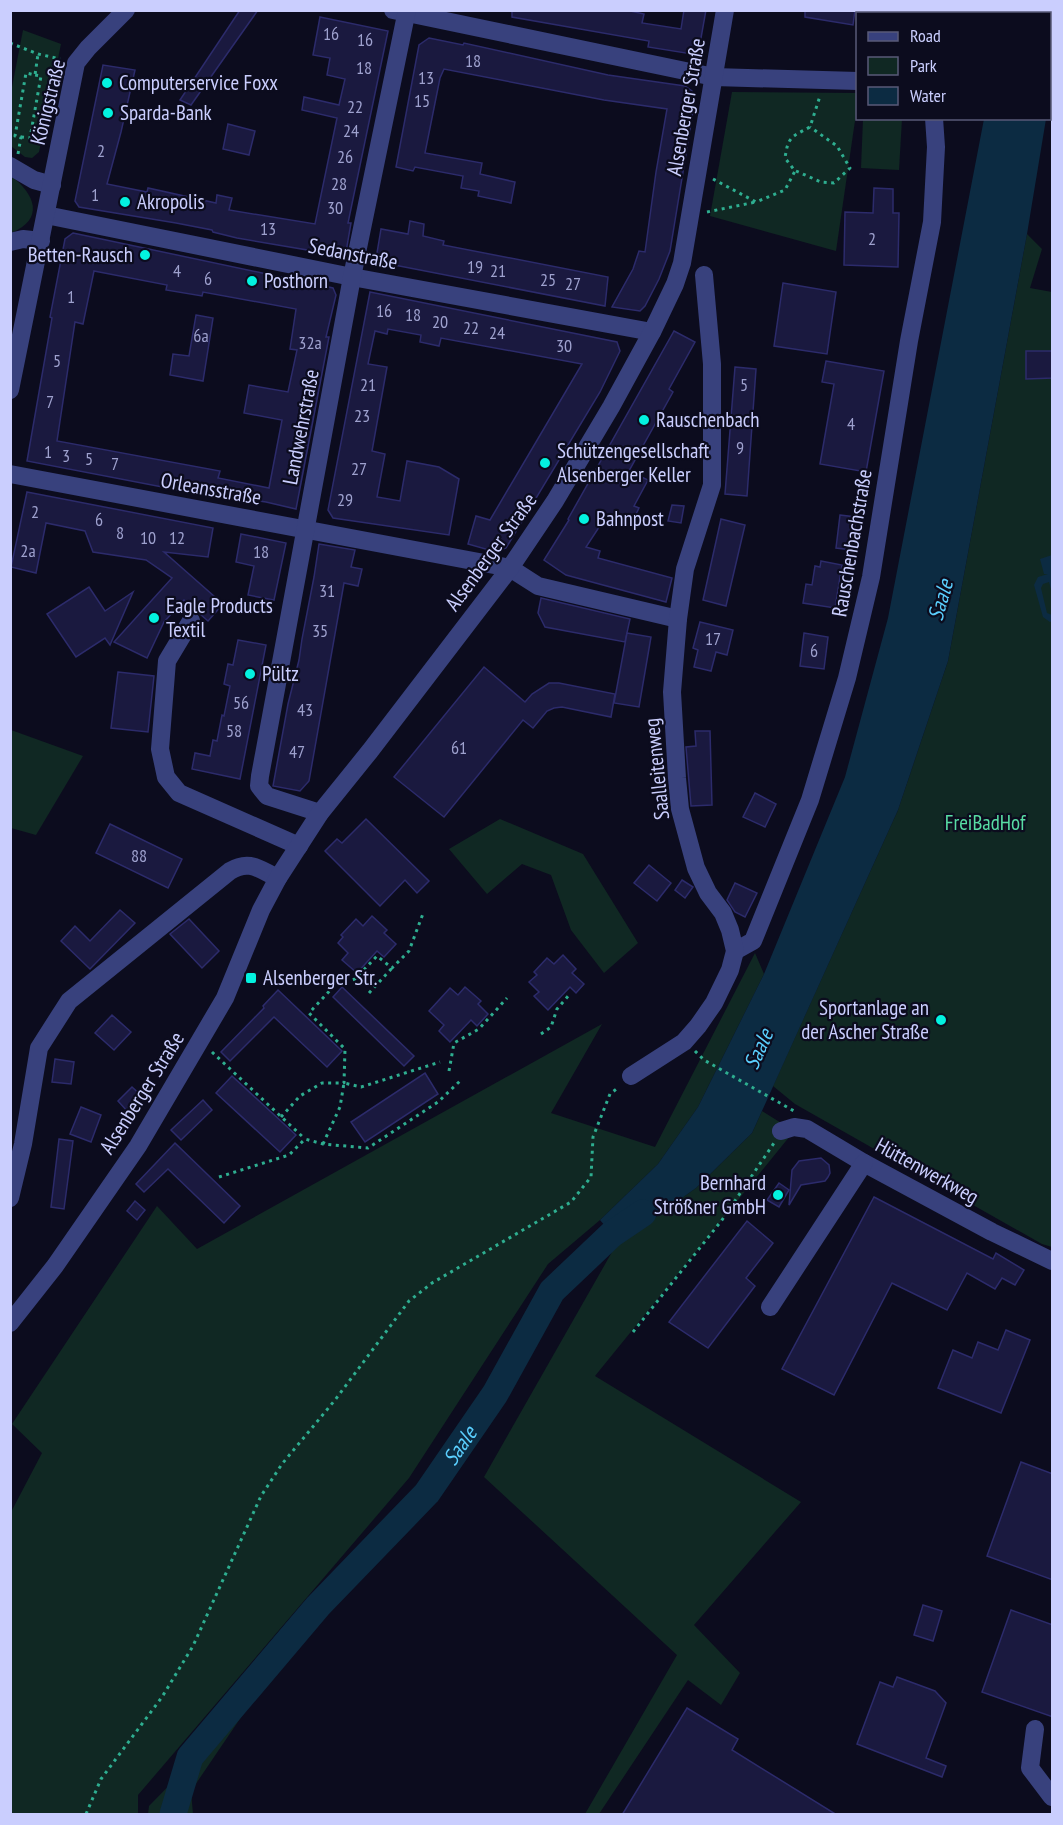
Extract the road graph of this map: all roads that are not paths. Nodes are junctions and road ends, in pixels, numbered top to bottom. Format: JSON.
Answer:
{"nodes":[{"id":1,"x":126,"y":10,"type":"edge"},
{"id":2,"x":725,"y":10,"type":"edge"},
{"id":3,"x":402,"y":11,"type":"edge"},
{"id":4,"x":714,"y":77,"type":"junction"},
{"id":5,"x":856,"y":81,"type":"edge"},
{"id":6,"x":934,"y":120,"type":"edge"},
{"id":7,"x":14,"y":163,"type":"edge"},
{"id":8,"x":52,"y":185,"type":"junction"},
{"id":9,"x":46,"y":215,"type":"junction"},
{"id":10,"x":41,"y":241,"type":"junction"},
{"id":11,"x":10,"y":242,"type":"edge"},
{"id":12,"x":704,"y":275,"type":"dead end"},
{"id":13,"x":352,"y":277,"type":"junction"},
{"id":14,"x":652,"y":332,"type":"junction"},
{"id":15,"x":15,"y":350,"type":"edge"},
{"id":16,"x":11,"y":387,"type":"edge"},
{"id":17,"x":10,"y":474,"type":"edge"},
{"id":18,"x":304,"y":528,"type":"junction"},
{"id":19,"x":510,"y":568,"type":"junction"},
{"id":20,"x":678,"y":619,"type":"junction"},
{"id":21,"x":191,"y":621,"type":"dead end"},
{"id":22,"x":320,"y":813,"type":"junction"},
{"id":23,"x":299,"y":846,"type":"junction"},
{"id":24,"x":278,"y":878,"type":"junction"},
{"id":25,"x":735,"y":951,"type":"junction"},
{"id":26,"x":631,"y":1076,"type":"road end"},
{"id":27,"x":781,"y":1131,"type":"road end"},
{"id":28,"x":864,"y":1163,"type":"junction"},
{"id":29,"x":10,"y":1198,"type":"edge"},
{"id":30,"x":1053,"y":1261,"type":"edge"},
{"id":31,"x":770,"y":1307,"type":"dead end"},
{"id":32,"x":12,"y":1315,"type":"edge"},
{"id":33,"x":1035,"y":1729,"type":"dead end"},
{"id":34,"x":1053,"y":1797,"type":"edge"}],
"edges":[{"from":1,"to":8,"type":"street","name":"Königstraße"},
{"from":2,"to":4,"type":"street","name":"Alsenberger Straße"},
{"from":3,"to":4,"type":"street"},
{"from":3,"to":13,"type":"street","name":"Landwehrstraße"},
{"from":4,"to":5,"type":"street"},
{"from":4,"to":14,"type":"street","name":"Alsenberger Straße"},
{"from":6,"to":25,"type":"street","name":"Rauschenbachstraße"},
{"from":7,"to":8,"type":"street"},
{"from":8,"to":9,"type":"street","name":"Königstraße"},
{"from":9,"to":10,"type":"street","name":"Königstraße"},
{"from":9,"to":13,"type":"street","name":"Sedanstraße"},
{"from":10,"to":11,"type":"street"},
{"from":10,"to":15,"type":"street","name":"Königstraße"},
{"from":12,"to":20,"type":"street","name":"Saalleitenweg"},
{"from":13,"to":14,"type":"street","name":"Sedanstraße"},
{"from":13,"to":18,"type":"street","name":"Landwehrstraße"},
{"from":14,"to":19,"type":"street","name":"Alsenberger Straße"},
{"from":15,"to":16,"type":"street","name":"Königstraße"},
{"from":17,"to":18,"type":"street","name":"Orleansstraße"},
{"from":18,"to":19,"type":"street","name":"Orleansstraße"},
{"from":18,"to":22,"type":"street","name":"Landwehrstraße"},
{"from":19,"to":20,"type":"street"},
{"from":19,"to":22,"type":"street","name":"Alsenberger Straße"},
{"from":20,"to":25,"type":"street","name":"Saalleitenweg"},
{"from":21,"to":23,"type":"street"},
{"from":22,"to":23,"type":"street","name":"Alsenberger Straße"},
{"from":23,"to":24,"type":"street","name":"Alsenberger Straße"},
{"from":24,"to":29,"type":"street"},
{"from":24,"to":32,"type":"street","name":"Alsenberger Straße"},
{"from":25,"to":26,"type":"street"},
{"from":27,"to":28,"type":"street","name":"Hüttenwerkweg"},
{"from":28,"to":30,"type":"street","name":"Hüttenwerkweg"},
{"from":28,"to":31,"type":"street"},
{"from":33,"to":34,"type":"street"}]}
